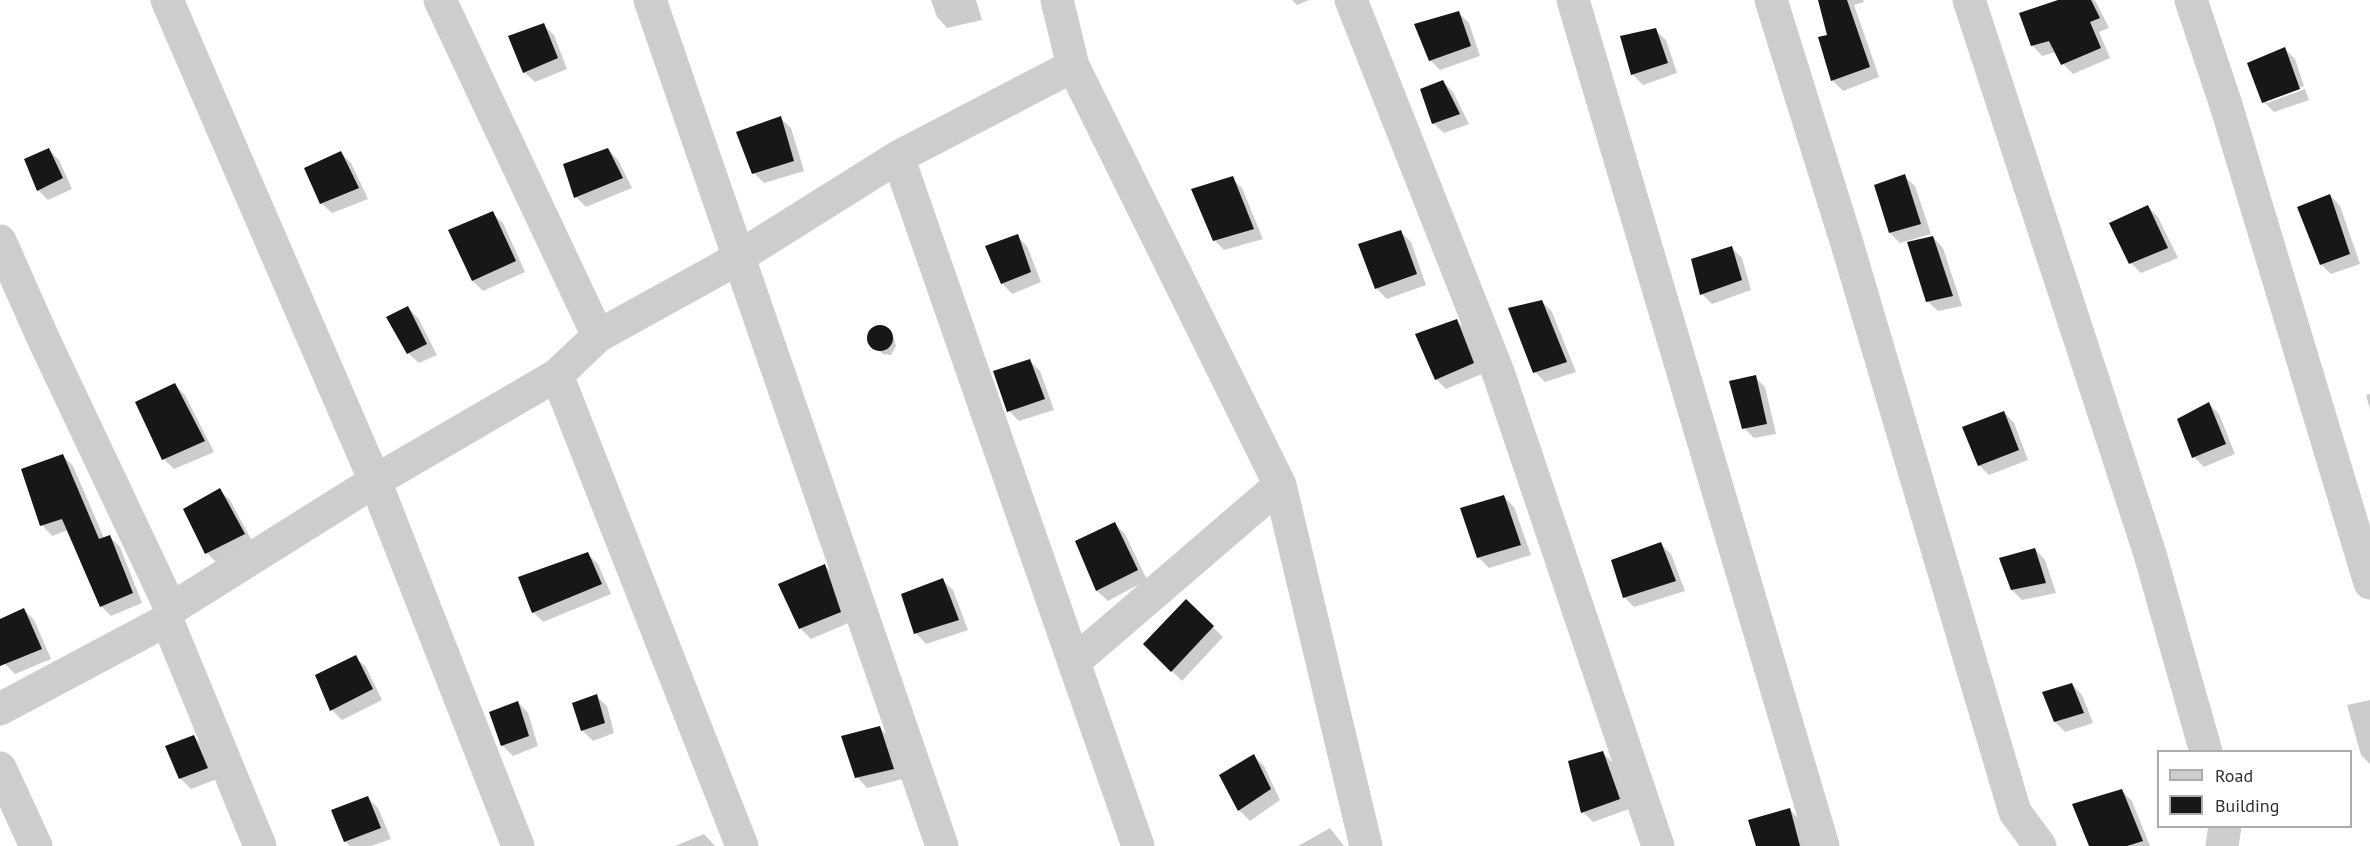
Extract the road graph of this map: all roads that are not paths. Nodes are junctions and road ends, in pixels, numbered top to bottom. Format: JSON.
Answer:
{"nodes":[{"id":1,"x":167,"y":0,"type":"edge"},
{"id":2,"x":440,"y":0,"type":"edge"},
{"id":3,"x":650,"y":0,"type":"edge"},
{"id":4,"x":1058,"y":0,"type":"edge"},
{"id":5,"x":1351,"y":0,"type":"edge"},
{"id":6,"x":1573,"y":0,"type":"edge"},
{"id":7,"x":1771,"y":0,"type":"edge"},
{"id":8,"x":1969,"y":0,"type":"edge"},
{"id":9,"x":2191,"y":0,"type":"edge"},
{"id":10,"x":1073,"y":66,"type":"junction"},
{"id":11,"x":898,"y":157,"type":"junction"},
{"id":12,"x":0,"y":241,"type":"edge"},
{"id":13,"x":737,"y":257,"type":"junction"},
{"id":14,"x":597,"y":336,"type":"junction"},
{"id":15,"x":556,"y":375,"type":"junction"},
{"id":16,"x":375,"y":481,"type":"junction"},
{"id":17,"x":1280,"y":485,"type":"junction"},
{"id":18,"x":2370,"y":583,"type":"edge"},
{"id":19,"x":169,"y":615,"type":"junction"},
{"id":20,"x":1074,"y":662,"type":"junction"},
{"id":21,"x":0,"y":709,"type":"edge"},
{"id":22,"x":2205,"y":750,"type":"edge"},
{"id":23,"x":0,"y":768,"type":"edge"},
{"id":24,"x":2225,"y":828,"type":"edge"},
{"id":25,"x":36,"y":846,"type":"edge"},
{"id":26,"x":260,"y":846,"type":"edge"},
{"id":27,"x":518,"y":846,"type":"edge"},
{"id":28,"x":742,"y":846,"type":"edge"},
{"id":29,"x":942,"y":846,"type":"edge"},
{"id":30,"x":1138,"y":846,"type":"edge"},
{"id":31,"x":1366,"y":846,"type":"edge"},
{"id":32,"x":1658,"y":846,"type":"edge"},
{"id":33,"x":1823,"y":846,"type":"edge"},
{"id":34,"x":2040,"y":846,"type":"edge"},
{"id":35,"x":2222,"y":846,"type":"edge"}],
"edges":[{"from":1,"to":16,"type":"street"},
{"from":2,"to":14,"type":"street"},
{"from":3,"to":13,"type":"street"},
{"from":4,"to":10,"type":"street"},
{"from":5,"to":32,"type":"street"},
{"from":6,"to":33,"type":"street"},
{"from":7,"to":34,"type":"street"},
{"from":8,"to":22,"type":"street"},
{"from":9,"to":18,"type":"street"},
{"from":10,"to":11,"type":"street"},
{"from":10,"to":17,"type":"street"},
{"from":11,"to":13,"type":"street"},
{"from":11,"to":20,"type":"street"},
{"from":12,"to":19,"type":"street"},
{"from":13,"to":14,"type":"street"},
{"from":13,"to":29,"type":"street"},
{"from":14,"to":15,"type":"street"},
{"from":15,"to":16,"type":"street"},
{"from":15,"to":28,"type":"street"},
{"from":16,"to":19,"type":"street"},
{"from":16,"to":27,"type":"street"},
{"from":17,"to":20,"type":"street"},
{"from":17,"to":31,"type":"street"},
{"from":19,"to":21,"type":"street"},
{"from":19,"to":26,"type":"street"},
{"from":20,"to":30,"type":"street"},
{"from":23,"to":25,"type":"street"},
{"from":24,"to":35,"type":"street"}]}
